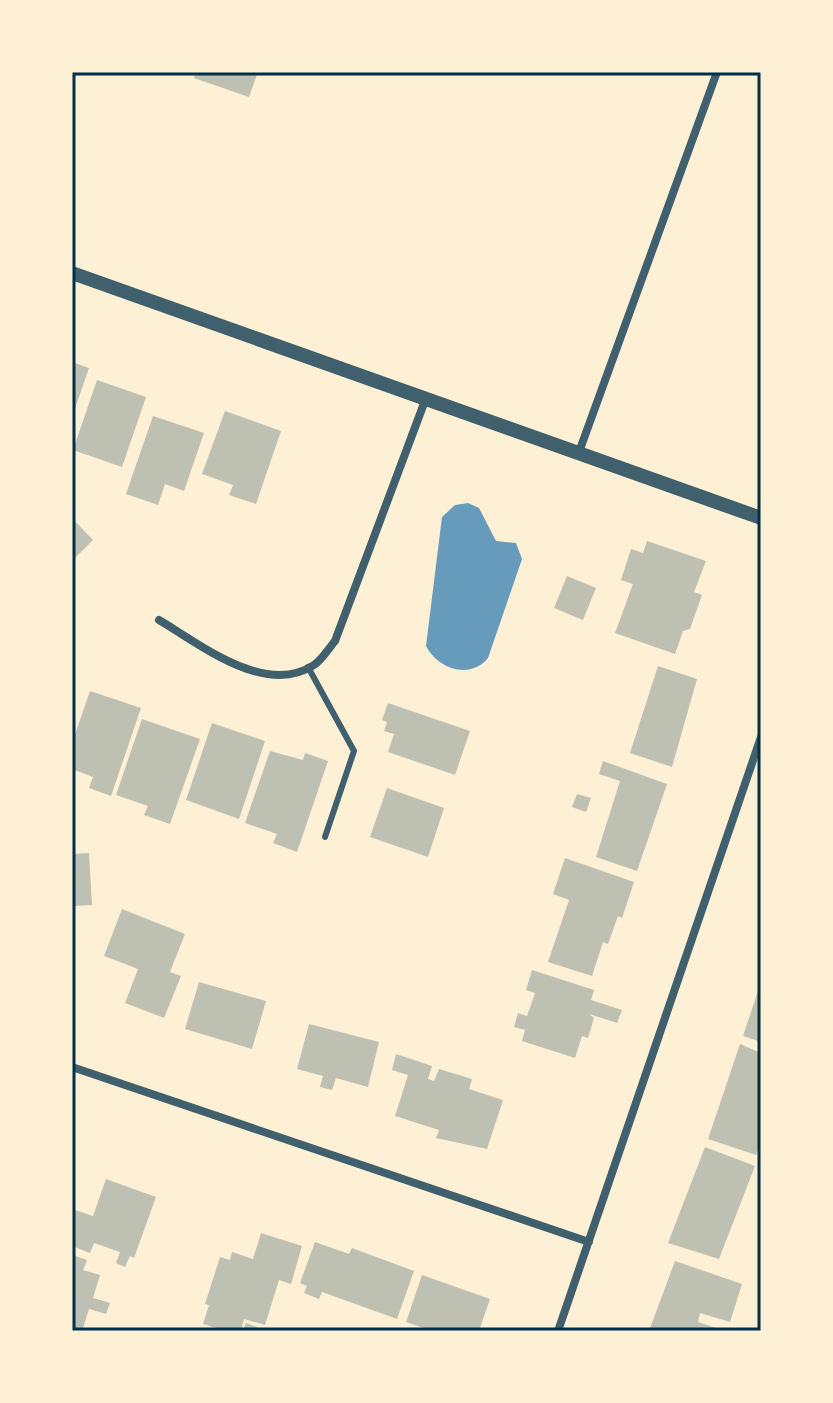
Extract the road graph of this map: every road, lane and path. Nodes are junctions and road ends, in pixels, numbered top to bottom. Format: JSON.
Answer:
{"nodes":[{"id":1,"x":717,"y":72,"type":"edge"},
{"id":2,"x":72,"y":273,"type":"edge"},
{"id":3,"x":426,"y":398,"type":"junction"},
{"id":4,"x":579,"y":452,"type":"junction"},
{"id":5,"x":761,"y":518,"type":"edge"},
{"id":6,"x":159,"y":620,"type":"dead end"},
{"id":7,"x":308,"y":667,"type":"junction"},
{"id":8,"x":761,"y":737,"type":"edge"},
{"id":9,"x":325,"y":837,"type":"dead end"},
{"id":10,"x":72,"y":1067,"type":"edge"},
{"id":11,"x":589,"y":1242,"type":"junction"},
{"id":12,"x":558,"y":1331,"type":"edge"}],
"edges":[{"from":1,"to":4,"type":"street"},
{"from":2,"to":3,"type":"street"},
{"from":3,"to":4,"type":"street"},
{"from":3,"to":7,"type":"street"},
{"from":4,"to":5,"type":"street"},
{"from":6,"to":7,"type":"street"},
{"from":7,"to":9,"type":"lane"},
{"from":8,"to":11,"type":"street"},
{"from":10,"to":11,"type":"street"},
{"from":11,"to":12,"type":"street"}]}
